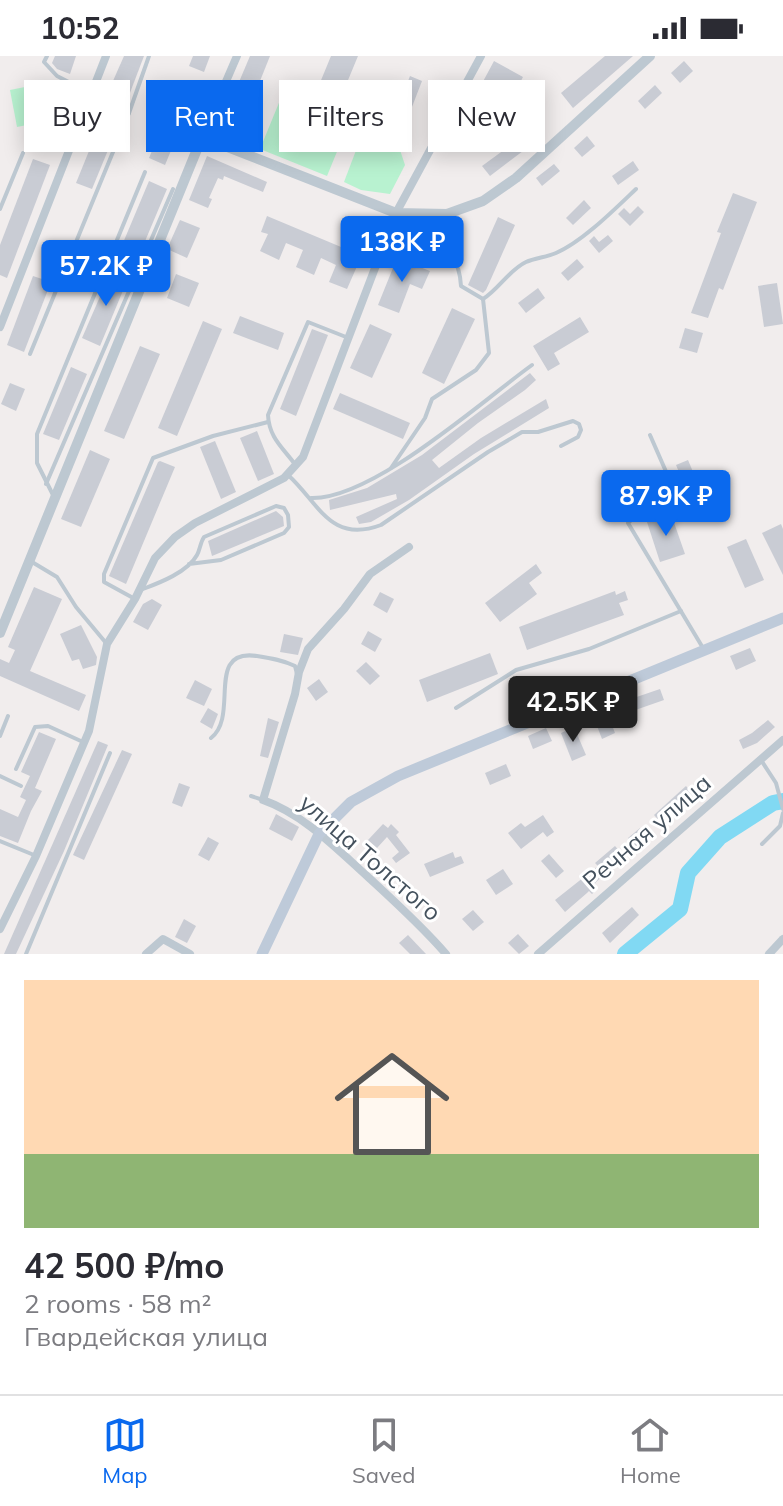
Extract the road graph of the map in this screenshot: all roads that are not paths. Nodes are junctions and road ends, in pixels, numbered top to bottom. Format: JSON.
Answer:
{"nodes":[{"id":1,"x":47,"y":56,"type":"edge"},
{"id":2,"x":106,"y":56,"type":"edge"},
{"id":3,"x":149,"y":56,"type":"edge"},
{"id":4,"x":237,"y":56,"type":"edge"},
{"id":5,"x":481,"y":56,"type":"edge"},
{"id":6,"x":650,"y":56,"type":"edge"},
{"id":7,"x":65,"y":80,"type":"edge"},
{"id":8,"x":97,"y":80,"type":"edge"},
{"id":9,"x":227,"y":80,"type":"edge"},
{"id":10,"x":130,"y":110,"type":"edge"},
{"id":11,"x":69,"y":152,"type":"edge"},
{"id":12,"x":113,"y":152,"type":"edge"},
{"id":13,"x":196,"y":152,"type":"edge"},
{"id":14,"x":240,"y":152,"type":"edge"},
{"id":15,"x":23,"y":153,"type":"dead end"},
{"id":16,"x":145,"y":172,"type":"dead end"},
{"id":17,"x":173,"y":189,"type":"dead end"},
{"id":18,"x":636,"y":189,"type":"dead end"},
{"id":19,"x":0,"y":209,"type":"edge"},
{"id":20,"x":396,"y":213,"type":"junction"},
{"id":21,"x":483,"y":299,"type":"junction"},
{"id":22,"x":0,"y":327,"type":"edge"},
{"id":23,"x":349,"y":338,"type":"junction"},
{"id":24,"x":30,"y":354,"type":"dead end"},
{"id":25,"x":532,"y":365,"type":"dead end"},
{"id":26,"x":268,"y":422,"type":"junction"},
{"id":27,"x":650,"y":435,"type":"dead end"},
{"id":28,"x":561,"y":446,"type":"dead end"},
{"id":29,"x":296,"y":465,"type":"junction"},
{"id":30,"x":390,"y":470,"type":"junction"},
{"id":31,"x":287,"y":474,"type":"junction"},
{"id":32,"x":46,"y":484,"type":"junction"},
{"id":33,"x":310,"y":498,"type":"junction"},
{"id":34,"x":55,"y":499,"type":"junction"},
{"id":35,"x":409,"y":547,"type":"dead end"},
{"id":36,"x":30,"y":561,"type":"junction"},
{"id":37,"x":189,"y":564,"type":"junction"},
{"id":38,"x":137,"y":595,"type":"junction"},
{"id":39,"x":681,"y":611,"type":"junction"},
{"id":40,"x":783,"y":618,"type":"edge"},
{"id":41,"x":0,"y":633,"type":"edge"},
{"id":42,"x":107,"y":644,"type":"junction"},
{"id":43,"x":705,"y":650,"type":"junction"},
{"id":44,"x":298,"y":682,"type":"junction"},
{"id":45,"x":456,"y":708,"type":"dead end"},
{"id":46,"x":8,"y":716,"type":"dead end"},
{"id":47,"x":0,"y":736,"type":"edge"},
{"id":48,"x":211,"y":738,"type":"dead end"},
{"id":49,"x":783,"y":740,"type":"edge"},
{"id":50,"x":84,"y":743,"type":"junction"},
{"id":51,"x":110,"y":753,"type":"dead end"},
{"id":52,"x":761,"y":759,"type":"junction"},
{"id":53,"x":16,"y":769,"type":"dead end"},
{"id":54,"x":0,"y":776,"type":"edge"},
{"id":55,"x":21,"y":786,"type":"dead end"},
{"id":56,"x":264,"y":795,"type":"junction"},
{"id":57,"x":251,"y":796,"type":"dead end"},
{"id":58,"x":783,"y":809,"type":"edge"},
{"id":59,"x":319,"y":834,"type":"junction"},
{"id":60,"x":0,"y":841,"type":"edge"},
{"id":61,"x":762,"y":844,"type":"dead end"},
{"id":62,"x":36,"y":856,"type":"junction"},
{"id":63,"x":4,"y":913,"type":"edge"},
{"id":64,"x":0,"y":929,"type":"edge"},
{"id":65,"x":783,"y":939,"type":"edge"},
{"id":66,"x":26,"y":954,"type":"edge"},
{"id":67,"x":146,"y":954,"type":"edge"},
{"id":68,"x":190,"y":954,"type":"edge"},
{"id":69,"x":262,"y":954,"type":"edge"},
{"id":70,"x":446,"y":954,"type":"edge"},
{"id":71,"x":538,"y":954,"type":"edge"},
{"id":72,"x":769,"y":954,"type":"edge"}],
"edges":[{"from":1,"to":7,"type":"lane"},
{"from":2,"to":8,"type":"street"},
{"from":3,"to":10,"type":"lane"},
{"from":4,"to":9,"type":"street"},
{"from":5,"to":20,"type":"street"},
{"from":6,"to":20,"type":"street"},
{"from":11,"to":22,"type":"street"},
{"from":12,"to":24,"type":"lane"},
{"from":13,"to":34,"type":"street"},
{"from":14,"to":20,"type":"street"},
{"from":15,"to":19,"type":"lane"},
{"from":16,"to":32,"type":"lane"},
{"from":17,"to":32,"type":"lane"},
{"from":18,"to":21,"type":"lane"},
{"from":20,"to":21,"type":"lane"},
{"from":20,"to":23,"type":"street"},
{"from":21,"to":30,"type":"lane"},
{"from":23,"to":26,"type":"lane"},
{"from":23,"to":29,"type":"street"},
{"from":25,"to":30,"type":"lane"},
{"from":26,"to":29,"type":"lane"},
{"from":26,"to":38,"type":"lane"},
{"from":27,"to":39,"type":"lane"},
{"from":28,"to":33,"type":"lane"},
{"from":29,"to":31,"type":"street"},
{"from":30,"to":33,"type":"lane"},
{"from":31,"to":33,"type":"lane"},
{"from":31,"to":38,"type":"street"},
{"from":32,"to":34,"type":"lane"},
{"from":34,"to":36,"type":"street"},
{"from":35,"to":44,"type":"street","name":"улица Толстого"},
{"from":36,"to":41,"type":"street"},
{"from":36,"to":42,"type":"lane"},
{"from":37,"to":37,"type":"lane"},
{"from":37,"to":38,"type":"lane"},
{"from":38,"to":42,"type":"street"},
{"from":39,"to":43,"type":"lane"},
{"from":39,"to":45,"type":"lane"},
{"from":40,"to":43,"type":"main road"},
{"from":42,"to":50,"type":"street"},
{"from":43,"to":59,"type":"main road"},
{"from":44,"to":48,"type":"lane"},
{"from":44,"to":56,"type":"street","name":"улица Толстого"},
{"from":46,"to":47,"type":"lane"},
{"from":49,"to":52,"type":"street","name":"Речная улица"},
{"from":50,"to":53,"type":"lane"},
{"from":50,"to":62,"type":"street"},
{"from":51,"to":66,"type":"lane"},
{"from":52,"to":58,"type":"lane"},
{"from":52,"to":71,"type":"street","name":"Речная улица"},
{"from":54,"to":55,"type":"lane"},
{"from":56,"to":57,"type":"lane"},
{"from":56,"to":59,"type":"street","name":"улица Толстого"},
{"from":58,"to":61,"type":"lane"},
{"from":59,"to":69,"type":"main road"},
{"from":59,"to":70,"type":"street","name":"улица Толстого"},
{"from":60,"to":62,"type":"lane"},
{"from":62,"to":63,"type":"street"},
{"from":63,"to":64,"type":"street"},
{"from":65,"to":72,"type":"street"},
{"from":67,"to":68,"type":"street"}]}
